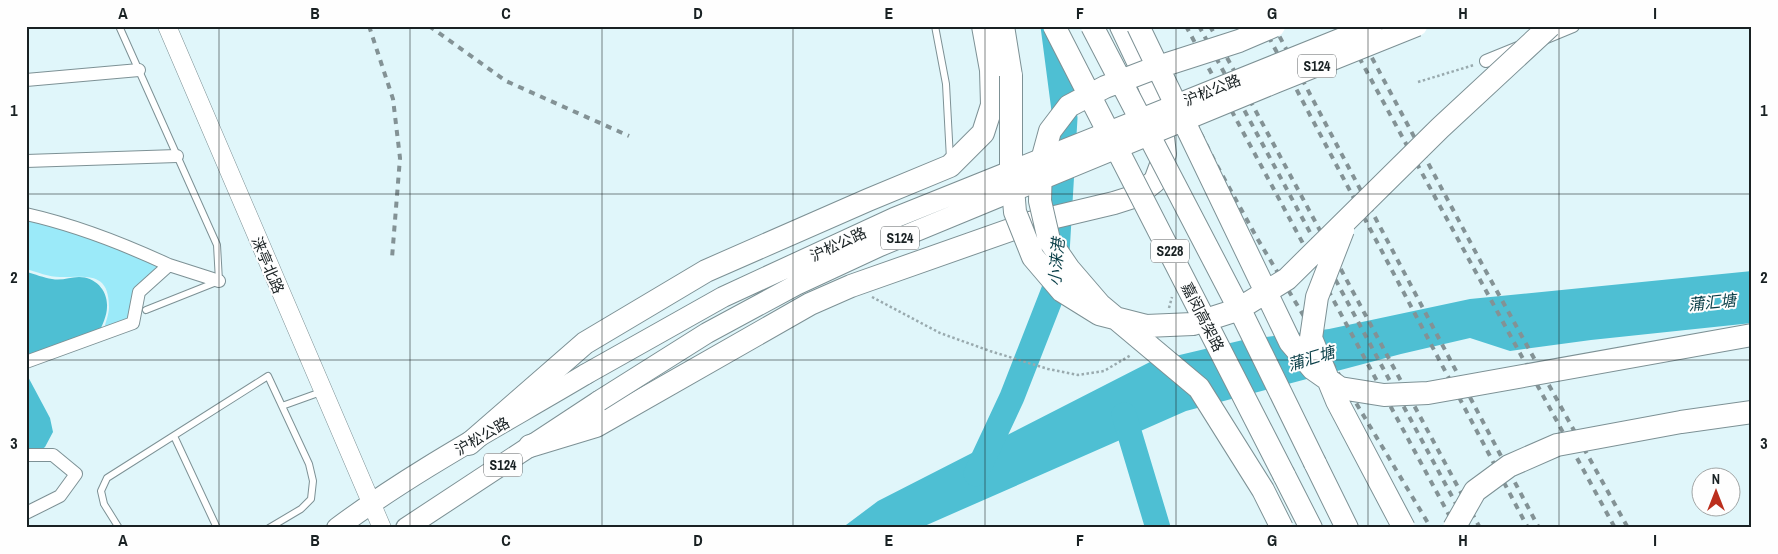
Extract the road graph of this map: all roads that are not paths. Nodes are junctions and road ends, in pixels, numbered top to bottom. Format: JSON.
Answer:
{"nodes":[{"id":1,"x":119,"y":26,"type":"edge"},
{"id":2,"x":167,"y":26,"type":"edge"},
{"id":3,"x":934,"y":26,"type":"edge"},
{"id":4,"x":983,"y":26,"type":"edge"},
{"id":5,"x":1003,"y":26,"type":"edge"},
{"id":6,"x":1054,"y":26,"type":"edge"},
{"id":7,"x":1092,"y":26,"type":"edge"},
{"id":8,"x":1121,"y":26,"type":"edge"},
{"id":9,"x":1138,"y":26,"type":"edge"},
{"id":10,"x":1274,"y":26,"type":"edge"},
{"id":11,"x":1372,"y":26,"type":"edge"},
{"id":12,"x":1417,"y":26,"type":"edge"},
{"id":13,"x":1550,"y":26,"type":"edge"},
{"id":14,"x":1573,"y":26,"type":"edge"},
{"id":15,"x":1486,"y":61,"type":"road end"},
{"id":16,"x":138,"y":70,"type":"junction"},
{"id":17,"x":26,"y":80,"type":"edge"},
{"id":18,"x":177,"y":156,"type":"junction"},
{"id":19,"x":26,"y":162,"type":"edge"},
{"id":20,"x":950,"y":166,"type":"junction"},
{"id":21,"x":26,"y":214,"type":"edge"},
{"id":22,"x":1346,"y":222,"type":"junction"},
{"id":23,"x":169,"y":265,"type":"junction"},
{"id":24,"x":219,"y":281,"type":"junction"},
{"id":25,"x":146,"y":310,"type":"dead end"},
{"id":26,"x":1752,"y":335,"type":"edge"},
{"id":27,"x":26,"y":362,"type":"edge"},
{"id":28,"x":323,"y":392,"type":"junction"},
{"id":29,"x":282,"y":406,"type":"junction"},
{"id":30,"x":1752,"y":412,"type":"edge"},
{"id":31,"x":174,"y":436,"type":"junction"},
{"id":32,"x":469,"y":444,"type":"junction"},
{"id":33,"x":530,"y":446,"type":"junction"},
{"id":34,"x":26,"y":455,"type":"edge"},
{"id":35,"x":370,"y":503,"type":"junction"},
{"id":36,"x":26,"y":513,"type":"edge"},
{"id":37,"x":119,"y":528,"type":"edge"},
{"id":38,"x":217,"y":528,"type":"edge"},
{"id":39,"x":269,"y":528,"type":"edge"},
{"id":40,"x":337,"y":528,"type":"edge"},
{"id":41,"x":382,"y":528,"type":"edge"},
{"id":42,"x":406,"y":528,"type":"edge"},
{"id":43,"x":1282,"y":528,"type":"edge"},
{"id":44,"x":1311,"y":528,"type":"edge"},
{"id":45,"x":1347,"y":528,"type":"edge"},
{"id":46,"x":1404,"y":528,"type":"edge"},
{"id":47,"x":1454,"y":528,"type":"edge"}],
"edges":[{"from":1,"to":16,"type":"lane"},
{"from":2,"to":28,"type":"street","name":"涞亭北路"},
{"from":3,"to":20,"type":"lane"},
{"from":4,"to":20,"type":"highway"},
{"from":5,"to":22,"type":"highway","bridge":true},
{"from":6,"to":44,"type":"highway","name":"嘉闵高架路","number":"S228","bridge":true},
{"from":7,"to":45,"type":"highway","number":"S228","bridge":true},
{"from":8,"to":33,"type":"highway"},
{"from":9,"to":26,"type":"highway","bridge":true},
{"from":10,"to":43,"type":"highway","bridge":true},
{"from":11,"to":32,"type":"main road","name":"沪松公路","number":"S124","bridge":true},
{"from":12,"to":33,"type":"main road","name":"沪松公路","number":"S124","bridge":true},
{"from":13,"to":22,"type":"highway","bridge":true},
{"from":14,"to":15,"type":"street"},
{"from":16,"to":17,"type":"street"},
{"from":16,"to":18,"type":"lane"},
{"from":18,"to":19,"type":"street"},
{"from":18,"to":24,"type":"lane"},
{"from":20,"to":32,"type":"highway"},
{"from":21,"to":23,"type":"street"},
{"from":22,"to":46,"type":"highway","bridge":true},
{"from":23,"to":24,"type":"street"},
{"from":23,"to":27,"type":"street"},
{"from":24,"to":25,"type":"lane"},
{"from":28,"to":29,"type":"lane"},
{"from":28,"to":35,"type":"street","name":"涞亭北路"},
{"from":29,"to":31,"type":"lane"},
{"from":29,"to":39,"type":"lane"},
{"from":30,"to":47,"type":"highway","bridge":true},
{"from":31,"to":37,"type":"lane"},
{"from":31,"to":38,"type":"lane"},
{"from":32,"to":35,"type":"main road","name":"沪松公路","number":"S124"},
{"from":33,"to":42,"type":"main road","name":"沪松公路","number":"S124"},
{"from":34,"to":36,"type":"street"},
{"from":35,"to":40,"type":"main road","name":"沪松公路","number":"S124"},
{"from":35,"to":41,"type":"street","name":"涞亭北路"}]}
